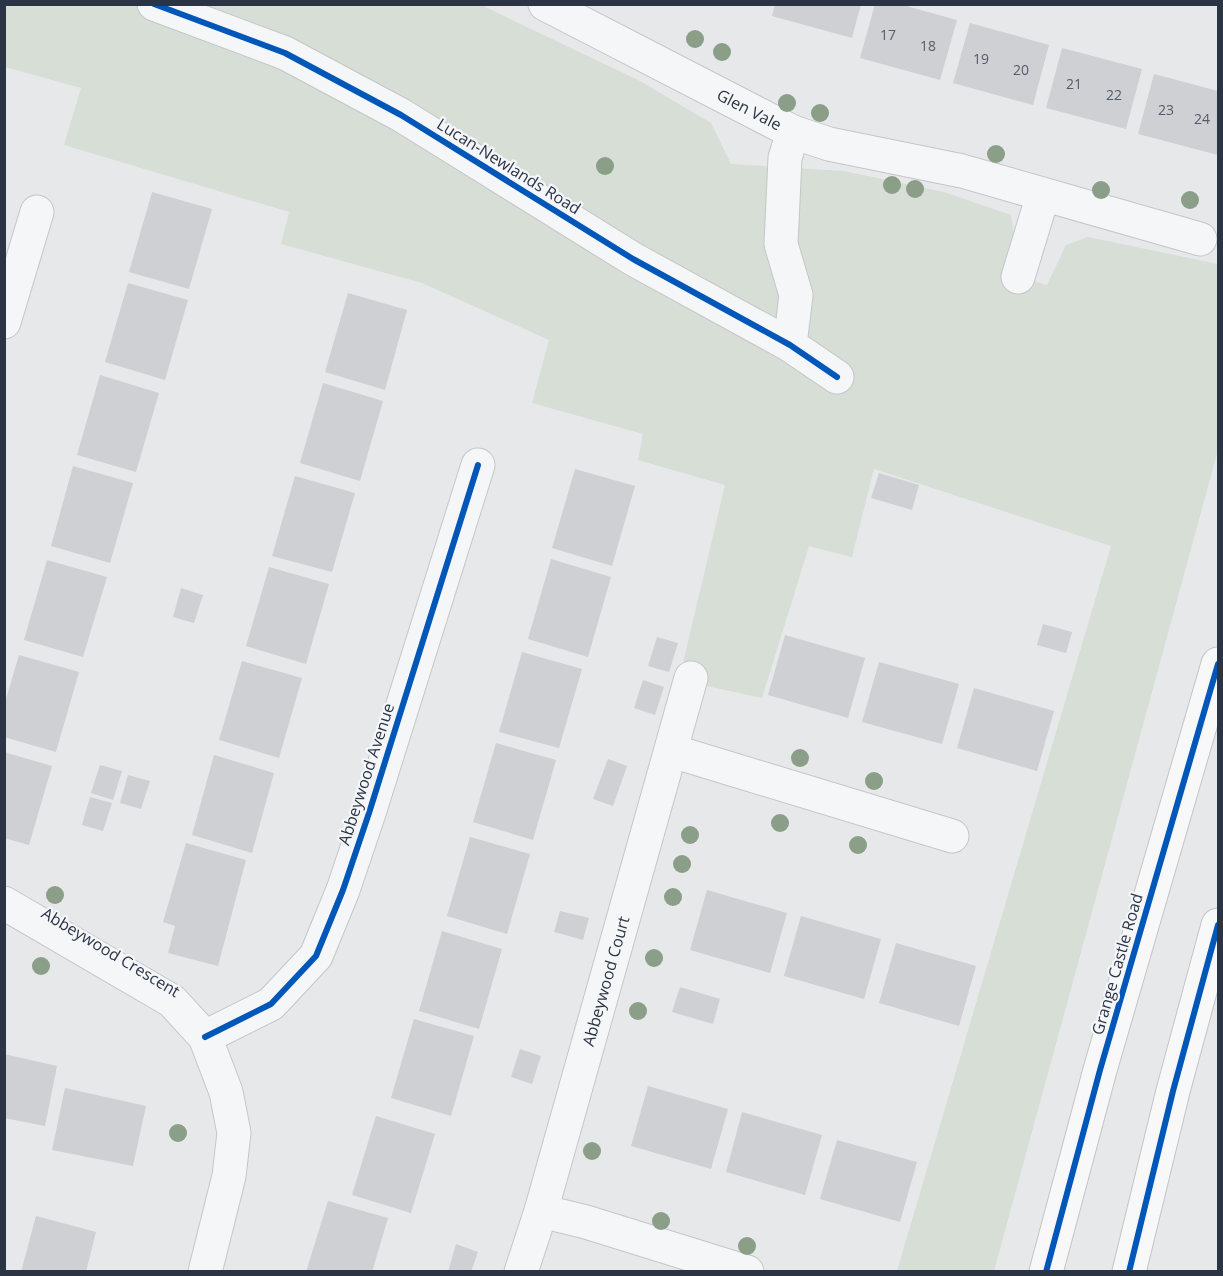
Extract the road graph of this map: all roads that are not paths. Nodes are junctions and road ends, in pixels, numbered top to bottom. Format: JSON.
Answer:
{"nodes":[{"id":1,"x":154,"y":4,"type":"edge"},
{"id":2,"x":545,"y":4,"type":"edge"},
{"id":3,"x":793,"y":132,"type":"junction"},
{"id":4,"x":1043,"y":195,"type":"junction"},
{"id":5,"x":37,"y":212,"type":"dead end"},
{"id":6,"x":1200,"y":239,"type":"dead end"},
{"id":7,"x":1018,"y":277,"type":"dead end"},
{"id":8,"x":4,"y":322,"type":"edge"},
{"id":9,"x":790,"y":345,"type":"junction"},
{"id":10,"x":837,"y":377,"type":"dead end"},
{"id":11,"x":478,"y":465,"type":"dead end"},
{"id":12,"x":1218,"y":664,"type":"edge"},
{"id":13,"x":690,"y":678,"type":"dead end"},
{"id":14,"x":672,"y":751,"type":"junction"},
{"id":15,"x":952,"y":836,"type":"dead end"},
{"id":16,"x":4,"y":903,"type":"edge"},
{"id":17,"x":1218,"y":925,"type":"edge"},
{"id":18,"x":205,"y":1037,"type":"junction"},
{"id":19,"x":541,"y":1212,"type":"junction"},
{"id":20,"x":205,"y":1272,"type":"edge"},
{"id":21,"x":521,"y":1272,"type":"edge"},
{"id":22,"x":747,"y":1272,"type":"edge"},
{"id":23,"x":1046,"y":1272,"type":"edge"},
{"id":24,"x":1129,"y":1272,"type":"edge"}],
"edges":[{"from":1,"to":9,"type":"street","name":"Lucan-Newlands Road"},
{"from":2,"to":3,"type":"street","name":"Glen Vale"},
{"from":3,"to":4,"type":"street"},
{"from":3,"to":9,"type":"street","name":"Glen Vale"},
{"from":4,"to":6,"type":"street"},
{"from":4,"to":7,"type":"street"},
{"from":5,"to":8,"type":"street"},
{"from":9,"to":10,"type":"street","name":"Lucan-Newlands Road"},
{"from":11,"to":18,"type":"street","name":"Abbeywood Avenue"},
{"from":12,"to":23,"type":"main road","name":"Grange Castle Road"},
{"from":13,"to":14,"type":"street","name":"Abbeywood Court"},
{"from":14,"to":15,"type":"street"},
{"from":14,"to":19,"type":"street","name":"Abbeywood Court"},
{"from":16,"to":18,"type":"street","name":"Abbeywood Crescent"},
{"from":17,"to":24,"type":"main road"},
{"from":18,"to":20,"type":"street","name":"Abbeywood Crescent"},
{"from":19,"to":21,"type":"street","name":"Abbeywood Court"},
{"from":19,"to":22,"type":"street"}]}
